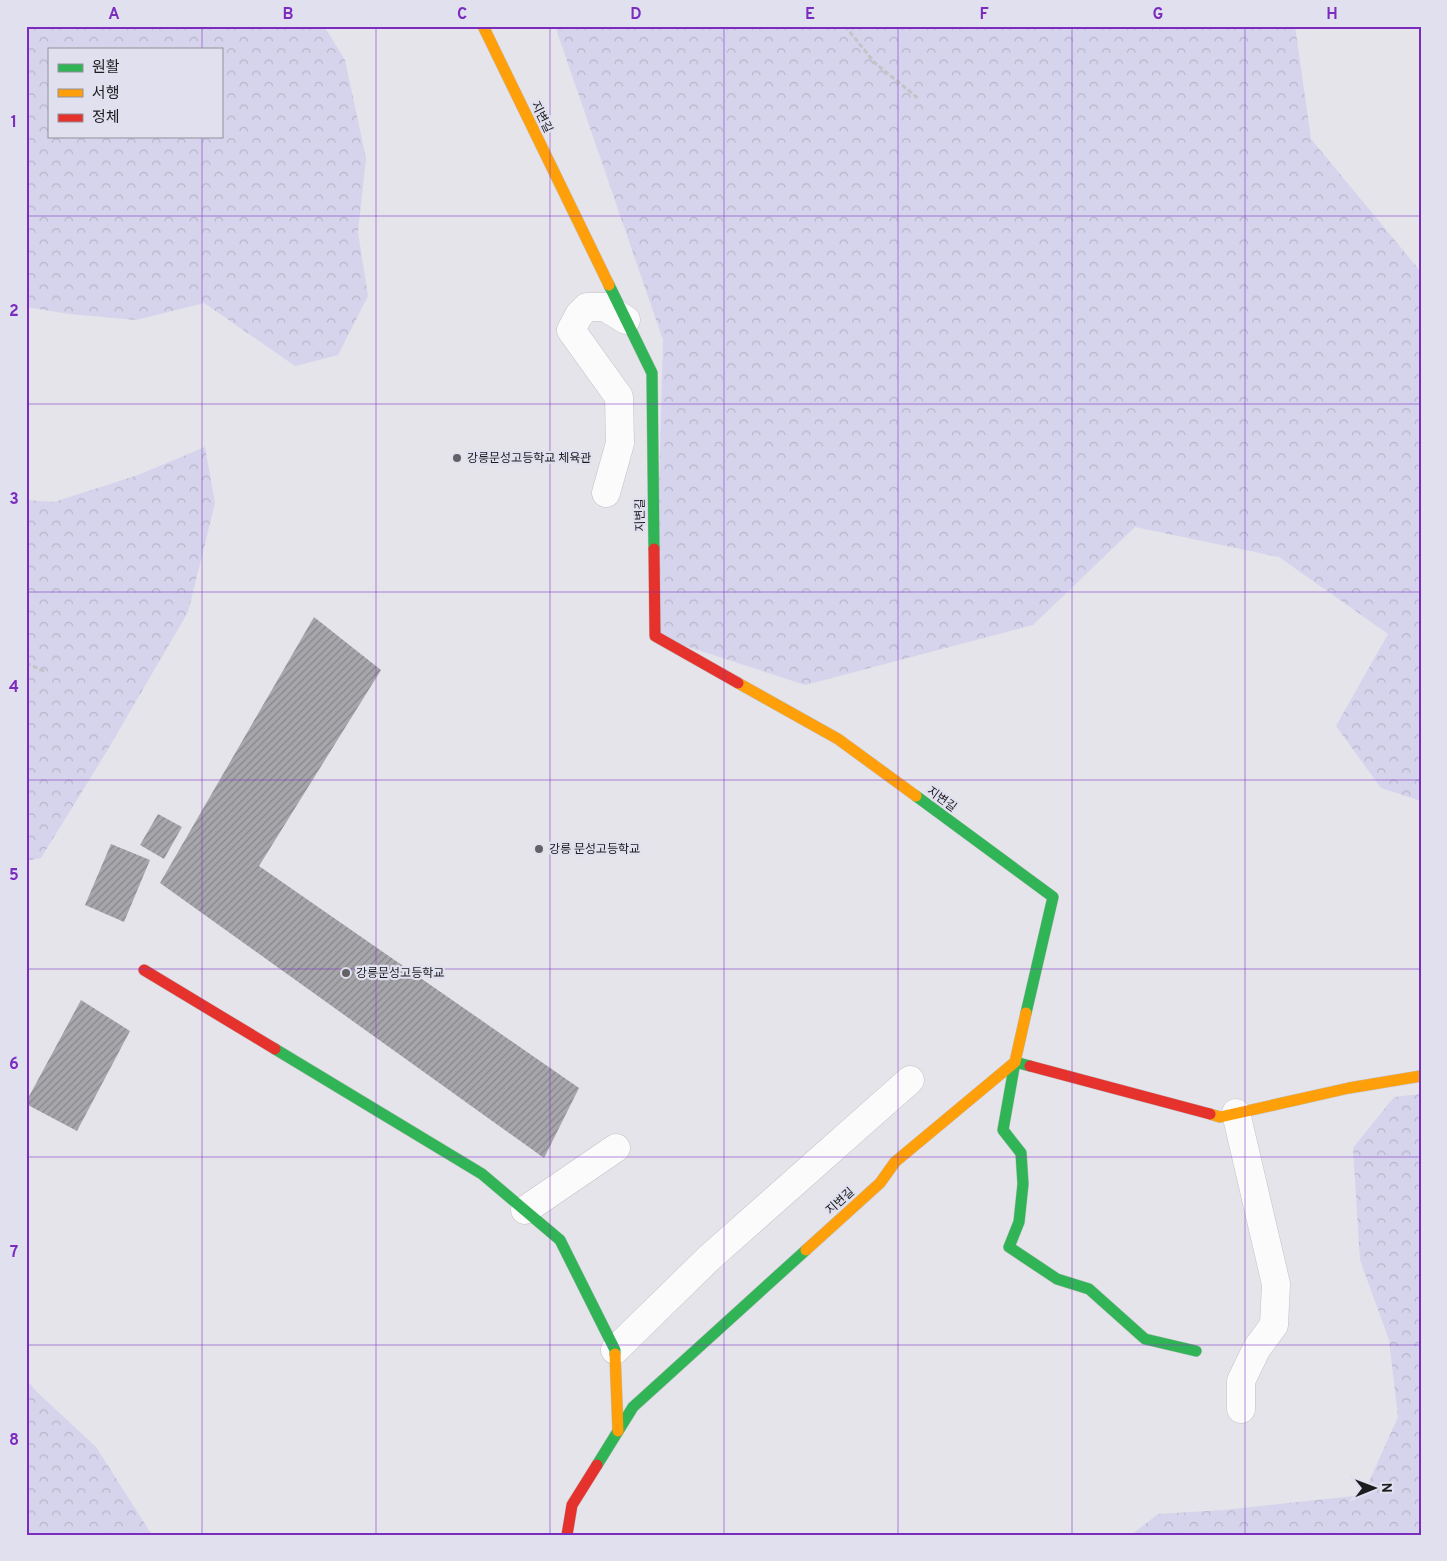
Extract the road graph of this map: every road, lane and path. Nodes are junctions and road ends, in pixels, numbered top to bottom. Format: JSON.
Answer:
{"nodes":[{"id":1,"x":483,"y":26,"type":"edge"},
{"id":2,"x":845,"y":26,"type":"edge"},
{"id":3,"x":919,"y":99,"type":"dead end"},
{"id":4,"x":626,"y":320,"type":"junction"},
{"id":5,"x":606,"y":493,"type":"dead end"},
{"id":6,"x":26,"y":663,"type":"edge"},
{"id":7,"x":46,"y":672,"type":"dead end"},
{"id":8,"x":144,"y":970,"type":"dead end"},
{"id":9,"x":1015,"y":1062,"type":"junction"},
{"id":10,"x":1421,"y":1076,"type":"edge"},
{"id":11,"x":910,"y":1080,"type":"dead end"},
{"id":12,"x":1236,"y":1113,"type":"junction"},
{"id":13,"x":616,"y":1148,"type":"dead end"},
{"id":14,"x":525,"y":1210,"type":"junction"},
{"id":15,"x":615,"y":1350,"type":"junction"},
{"id":16,"x":1196,"y":1351,"type":"dead end"},
{"id":17,"x":1241,"y":1409,"type":"dead end"},
{"id":18,"x":618,"y":1431,"type":"junction"},
{"id":19,"x":567,"y":1535,"type":"edge"}],
"edges":[{"from":1,"to":4,"type":"street","name":"지변길"},
{"from":2,"to":3,"type":"path"},
{"from":4,"to":5,"type":"street"},
{"from":4,"to":9,"type":"street","name":"지변길"},
{"from":6,"to":7,"type":"path"},
{"from":8,"to":14,"type":"street"},
{"from":9,"to":12,"type":"street"},
{"from":9,"to":16,"type":"street"},
{"from":9,"to":18,"type":"street","name":"지변길"},
{"from":10,"to":12,"type":"street"},
{"from":11,"to":15,"type":"street"},
{"from":12,"to":17,"type":"street"},
{"from":13,"to":14,"type":"street"},
{"from":14,"to":15,"type":"street"},
{"from":15,"to":18,"type":"street"},
{"from":18,"to":19,"type":"street","name":"지변길"}]}
